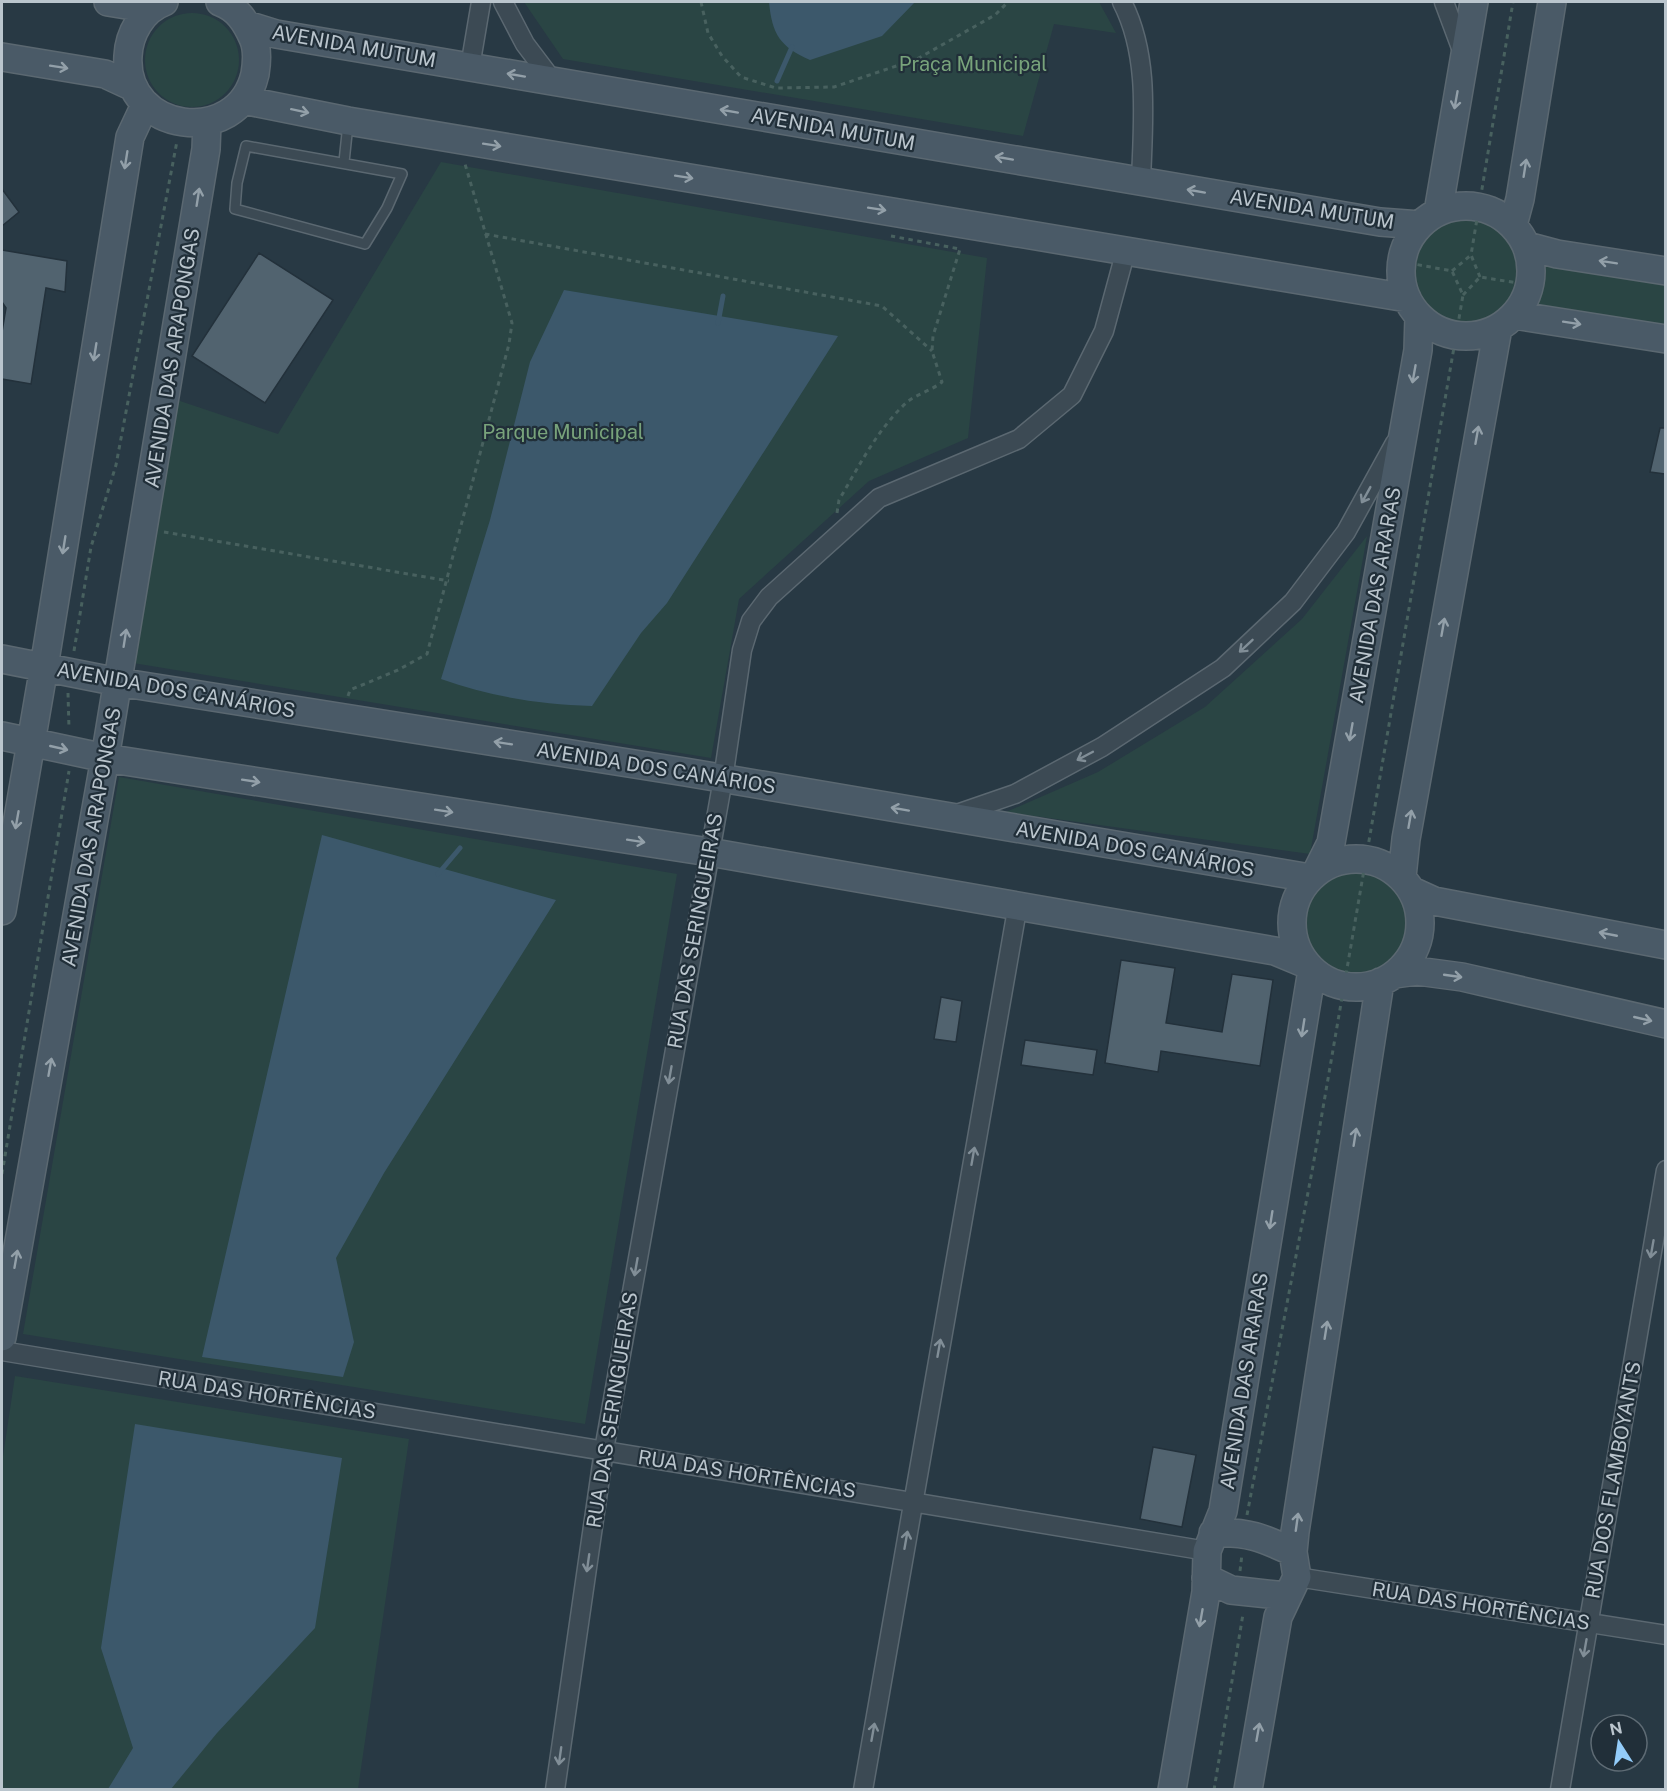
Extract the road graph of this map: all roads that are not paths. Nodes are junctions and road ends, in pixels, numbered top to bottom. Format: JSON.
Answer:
{"nodes":[{"id":1,"x":108,"y":2,"type":"edge"},
{"id":2,"x":482,"y":2,"type":"edge"},
{"id":3,"x":503,"y":2,"type":"edge"},
{"id":4,"x":1122,"y":2,"type":"edge"},
{"id":5,"x":1444,"y":2,"type":"edge"},
{"id":6,"x":1474,"y":2,"type":"edge"},
{"id":7,"x":1552,"y":2,"type":"edge"},
{"id":8,"x":158,"y":4,"type":"edge"},
{"id":9,"x":236,"y":10,"type":"edge"},
{"id":10,"x":1464,"y":56,"type":"junction"},
{"id":11,"x":2,"y":57,"type":"edge"},
{"id":12,"x":470,"y":67,"type":"junction"},
{"id":13,"x":553,"y":81,"type":"junction"},
{"id":14,"x":139,"y":96,"type":"junction"},
{"id":15,"x":243,"y":100,"type":"junction"},
{"id":16,"x":348,"y":121,"type":"junction"},
{"id":17,"x":196,"y":123,"type":"junction"},
{"id":18,"x":344,"y":162,"type":"junction"},
{"id":19,"x":1141,"y":181,"type":"junction"},
{"id":20,"x":1429,"y":218,"type":"junction"},
{"id":21,"x":1520,"y":235,"type":"junction"},
{"id":22,"x":1126,"y":250,"type":"junction"},
{"id":23,"x":1665,"y":271,"type":"edge"},
{"id":24,"x":1413,"y":307,"type":"junction"},
{"id":25,"x":1506,"y":322,"type":"junction"},
{"id":26,"x":1665,"y":339,"type":"edge"},
{"id":27,"x":1405,"y":425,"type":"junction"},
{"id":28,"x":2,"y":659,"type":"edge"},
{"id":29,"x":44,"y":667,"type":"junction"},
{"id":30,"x":118,"y":682,"type":"junction"},
{"id":31,"x":2,"y":736,"type":"edge"},
{"id":32,"x":31,"y":741,"type":"junction"},
{"id":33,"x":105,"y":758,"type":"junction"},
{"id":34,"x":723,"y":779,"type":"junction"},
{"id":35,"x":949,"y":817,"type":"junction"},
{"id":36,"x":709,"y":852,"type":"junction"},
{"id":37,"x":1314,"y":874,"type":"junction"},
{"id":38,"x":1407,"y":884,"type":"junction"},
{"id":39,"x":1018,"y":904,"type":"junction"},
{"id":40,"x":2,"y":911,"type":"edge"},
{"id":41,"x":1665,"y":945,"type":"edge"},
{"id":42,"x":1309,"y":967,"type":"junction"},
{"id":43,"x":1387,"y":978,"type":"junction"},
{"id":44,"x":1665,"y":1024,"type":"edge"},
{"id":45,"x":1665,"y":1170,"type":"edge"},
{"id":46,"x":2,"y":1337,"type":"edge"},
{"id":47,"x":2,"y":1350,"type":"edge"},
{"id":48,"x":604,"y":1450,"type":"junction"},
{"id":49,"x":912,"y":1502,"type":"junction"},
{"id":50,"x":1210,"y":1542,"type":"junction"},
{"id":51,"x":1292,"y":1575,"type":"junction"},
{"id":52,"x":1206,"y":1578,"type":"junction"},
{"id":53,"x":1589,"y":1622,"type":"junction"},
{"id":54,"x":1665,"y":1635,"type":"edge"},
{"id":55,"x":555,"y":1790,"type":"edge"},
{"id":56,"x":863,"y":1790,"type":"edge"},
{"id":57,"x":1172,"y":1790,"type":"edge"},
{"id":58,"x":1248,"y":1790,"type":"edge"},
{"id":59,"x":1560,"y":1790,"type":"edge"}],
"edges":[{"from":1,"to":8,"type":"street"},
{"from":2,"to":12,"type":"street"},
{"from":3,"to":13,"type":"street"},
{"from":4,"to":19,"type":"street"},
{"from":5,"to":10,"type":"street"},
{"from":6,"to":10,"type":"street"},
{"from":21,"to":7,"type":"street","one_way":true},
{"from":8,"to":14,"type":"street"},
{"from":9,"to":12,"type":"street","name":"AVENIDA MUTUM"},
{"from":9,"to":15,"type":"street"},
{"from":10,"to":20,"type":"street","one_way":true},
{"from":11,"to":14,"type":"street","one_way":true},
{"from":13,"to":12,"type":"street","name":"AVENIDA MUTUM","one_way":true},
{"from":19,"to":13,"type":"street","name":"AVENIDA MUTUM","one_way":true},
{"from":14,"to":17,"type":"street"},
{"from":14,"to":29,"type":"street","one_way":true},
{"from":15,"to":16,"type":"street","one_way":true},
{"from":15,"to":17,"type":"street"},
{"from":16,"to":18,"type":"lane"},
{"from":16,"to":22,"type":"street","one_way":true},
{"from":30,"to":17,"type":"street","name":"AVENIDA DAS ARAPONGAS","one_way":true},
{"from":18,"to":18,"type":"lane"},
{"from":20,"to":19,"type":"street","name":"AVENIDA MUTUM","one_way":true},
{"from":20,"to":21,"type":"street","name":"AVENIDA MUTUM"},
{"from":20,"to":24,"type":"street","name":"AVENIDA DAS ARARAS"},
{"from":23,"to":21,"type":"street","one_way":true},
{"from":21,"to":25,"type":"street"},
{"from":22,"to":24,"type":"street"},
{"from":22,"to":34,"type":"street","name":"RUA DAS SERINGUEIRAS"},
{"from":24,"to":25,"type":"street"},
{"from":24,"to":27,"type":"street","name":"AVENIDA DAS ARARAS","one_way":true},
{"from":25,"to":26,"type":"street","one_way":true},
{"from":38,"to":25,"type":"street","one_way":true},
{"from":27,"to":35,"type":"street","one_way":true},
{"from":27,"to":37,"type":"street","name":"AVENIDA DAS ARARAS","one_way":true},
{"from":28,"to":29,"type":"street","name":"AVENIDA DOS CANÁRIOS"},
{"from":29,"to":30,"type":"street","name":"AVENIDA DOS CANÁRIOS"},
{"from":29,"to":32,"type":"street"},
{"from":30,"to":33,"type":"street","name":"AVENIDA DAS ARAPONGAS"},
{"from":34,"to":30,"type":"street","name":"AVENIDA DOS CANÁRIOS","one_way":true},
{"from":31,"to":32,"type":"street"},
{"from":32,"to":33,"type":"street","one_way":true},
{"from":32,"to":40,"type":"street","one_way":true},
{"from":33,"to":36,"type":"street","one_way":true},
{"from":46,"to":33,"type":"street","name":"AVENIDA DAS ARAPONGAS","one_way":true},
{"from":35,"to":34,"type":"street","name":"AVENIDA DOS CANÁRIOS","one_way":true},
{"from":34,"to":36,"type":"street","name":"RUA DAS SERINGUEIRAS"},
{"from":35,"to":37,"type":"street","name":"AVENIDA DOS CANÁRIOS"},
{"from":36,"to":39,"type":"street"},
{"from":36,"to":48,"type":"street","name":"RUA DAS SERINGUEIRAS","one_way":true},
{"from":37,"to":38,"type":"street"},
{"from":37,"to":42,"type":"street","name":"AVENIDA DAS ARARAS"},
{"from":41,"to":38,"type":"street","one_way":true},
{"from":38,"to":43,"type":"street"},
{"from":39,"to":42,"type":"street"},
{"from":49,"to":39,"type":"street","one_way":true},
{"from":42,"to":43,"type":"street"},
{"from":42,"to":50,"type":"street","name":"AVENIDA DAS ARARAS","one_way":true},
{"from":43,"to":44,"type":"street","one_way":true},
{"from":51,"to":43,"type":"street","one_way":true},
{"from":45,"to":53,"type":"street","name":"RUA DOS FLAMBOYANTS","one_way":true},
{"from":47,"to":48,"type":"street","name":"RUA DAS HORTÊNCIAS"},
{"from":48,"to":49,"type":"street","name":"RUA DAS HORTÊNCIAS"},
{"from":48,"to":55,"type":"street","name":"RUA DAS SERINGUEIRAS","one_way":true},
{"from":49,"to":50,"type":"street","name":"RUA DAS HORTÊNCIAS"},
{"from":56,"to":49,"type":"street","one_way":true},
{"from":50,"to":51,"type":"street"},
{"from":50,"to":52,"type":"street","name":"AVENIDA DAS ARARAS"},
{"from":51,"to":52,"type":"street"},
{"from":51,"to":53,"type":"street","name":"RUA DAS HORTÊNCIAS"},
{"from":58,"to":51,"type":"street","one_way":true},
{"from":52,"to":57,"type":"street","name":"AVENIDA DAS ARARAS","one_way":true},
{"from":53,"to":54,"type":"street","name":"RUA DAS HORTÊNCIAS"},
{"from":53,"to":59,"type":"street","name":"RUA DOS FLAMBOYANTS","one_way":true}]}
